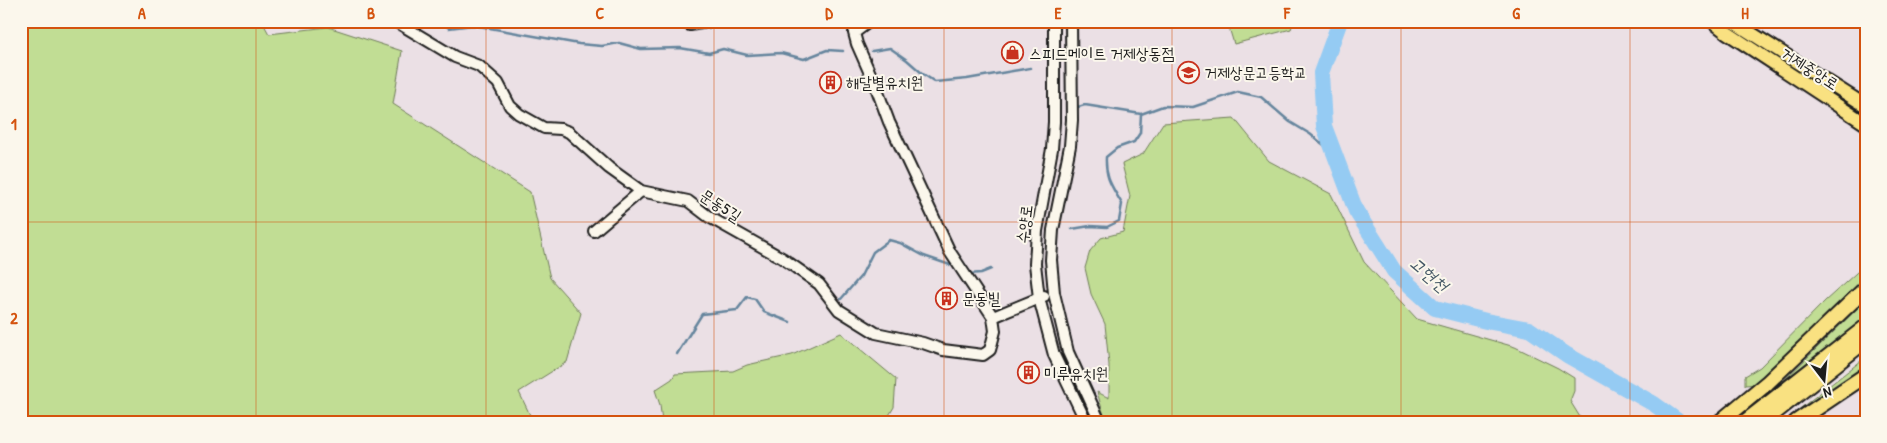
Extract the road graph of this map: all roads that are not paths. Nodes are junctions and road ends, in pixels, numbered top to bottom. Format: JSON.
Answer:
{"nodes":[{"id":1,"x":395,"y":21,"type":"edge"},
{"id":2,"x":681,"y":21,"type":"edge"},
{"id":3,"x":712,"y":21,"type":"edge"},
{"id":4,"x":870,"y":21,"type":"edge"},
{"id":5,"x":1054,"y":21,"type":"edge"},
{"id":6,"x":1071,"y":21,"type":"edge"},
{"id":7,"x":1712,"y":21,"type":"edge"},
{"id":8,"x":1732,"y":21,"type":"edge"},
{"id":9,"x":1862,"y":102,"type":"edge"},
{"id":10,"x":1866,"y":124,"type":"edge"},
{"id":11,"x":641,"y":191,"type":"junction"},
{"id":12,"x":594,"y":231,"type":"dead end"},
{"id":13,"x":1866,"y":288,"type":"edge"},
{"id":14,"x":1054,"y":293,"type":"junction"},
{"id":15,"x":1039,"y":298,"type":"junction"},
{"id":16,"x":993,"y":317,"type":"junction"},
{"id":17,"x":1866,"y":327,"type":"edge"},
{"id":18,"x":1866,"y":340,"type":"edge"},
{"id":19,"x":1866,"y":375,"type":"edge"},
{"id":20,"x":1784,"y":399,"type":"junction"},
{"id":21,"x":1086,"y":422,"type":"edge"},
{"id":22,"x":1100,"y":422,"type":"edge"},
{"id":23,"x":1720,"y":422,"type":"edge"},
{"id":24,"x":1746,"y":422,"type":"edge"},
{"id":25,"x":1763,"y":422,"type":"edge"},
{"id":26,"x":1796,"y":422,"type":"edge"}],
"edges":[{"from":1,"to":11,"type":"street","name":"문동5길"},
{"from":2,"to":3,"type":"street"},
{"from":4,"to":16,"type":"street"},
{"from":5,"to":15,"type":"street","name":"수양로"},
{"from":6,"to":14,"type":"street"},
{"from":7,"to":10,"type":"main road","name":"거제중앙로"},
{"from":8,"to":9,"type":"main road","name":"거제중앙로"},
{"from":11,"to":12,"type":"street"},
{"from":11,"to":16,"type":"street","name":"문동5길"},
{"from":13,"to":23,"type":"highway"},
{"from":14,"to":15,"type":"street"},
{"from":14,"to":22,"type":"street"},
{"from":15,"to":16,"type":"street"},
{"from":15,"to":21,"type":"street","name":"수양로"},
{"from":17,"to":20,"type":"highway"},
{"from":18,"to":20,"type":"highway"},
{"from":19,"to":26,"type":"highway"},
{"from":20,"to":24,"type":"highway"},
{"from":20,"to":25,"type":"highway"}]}
